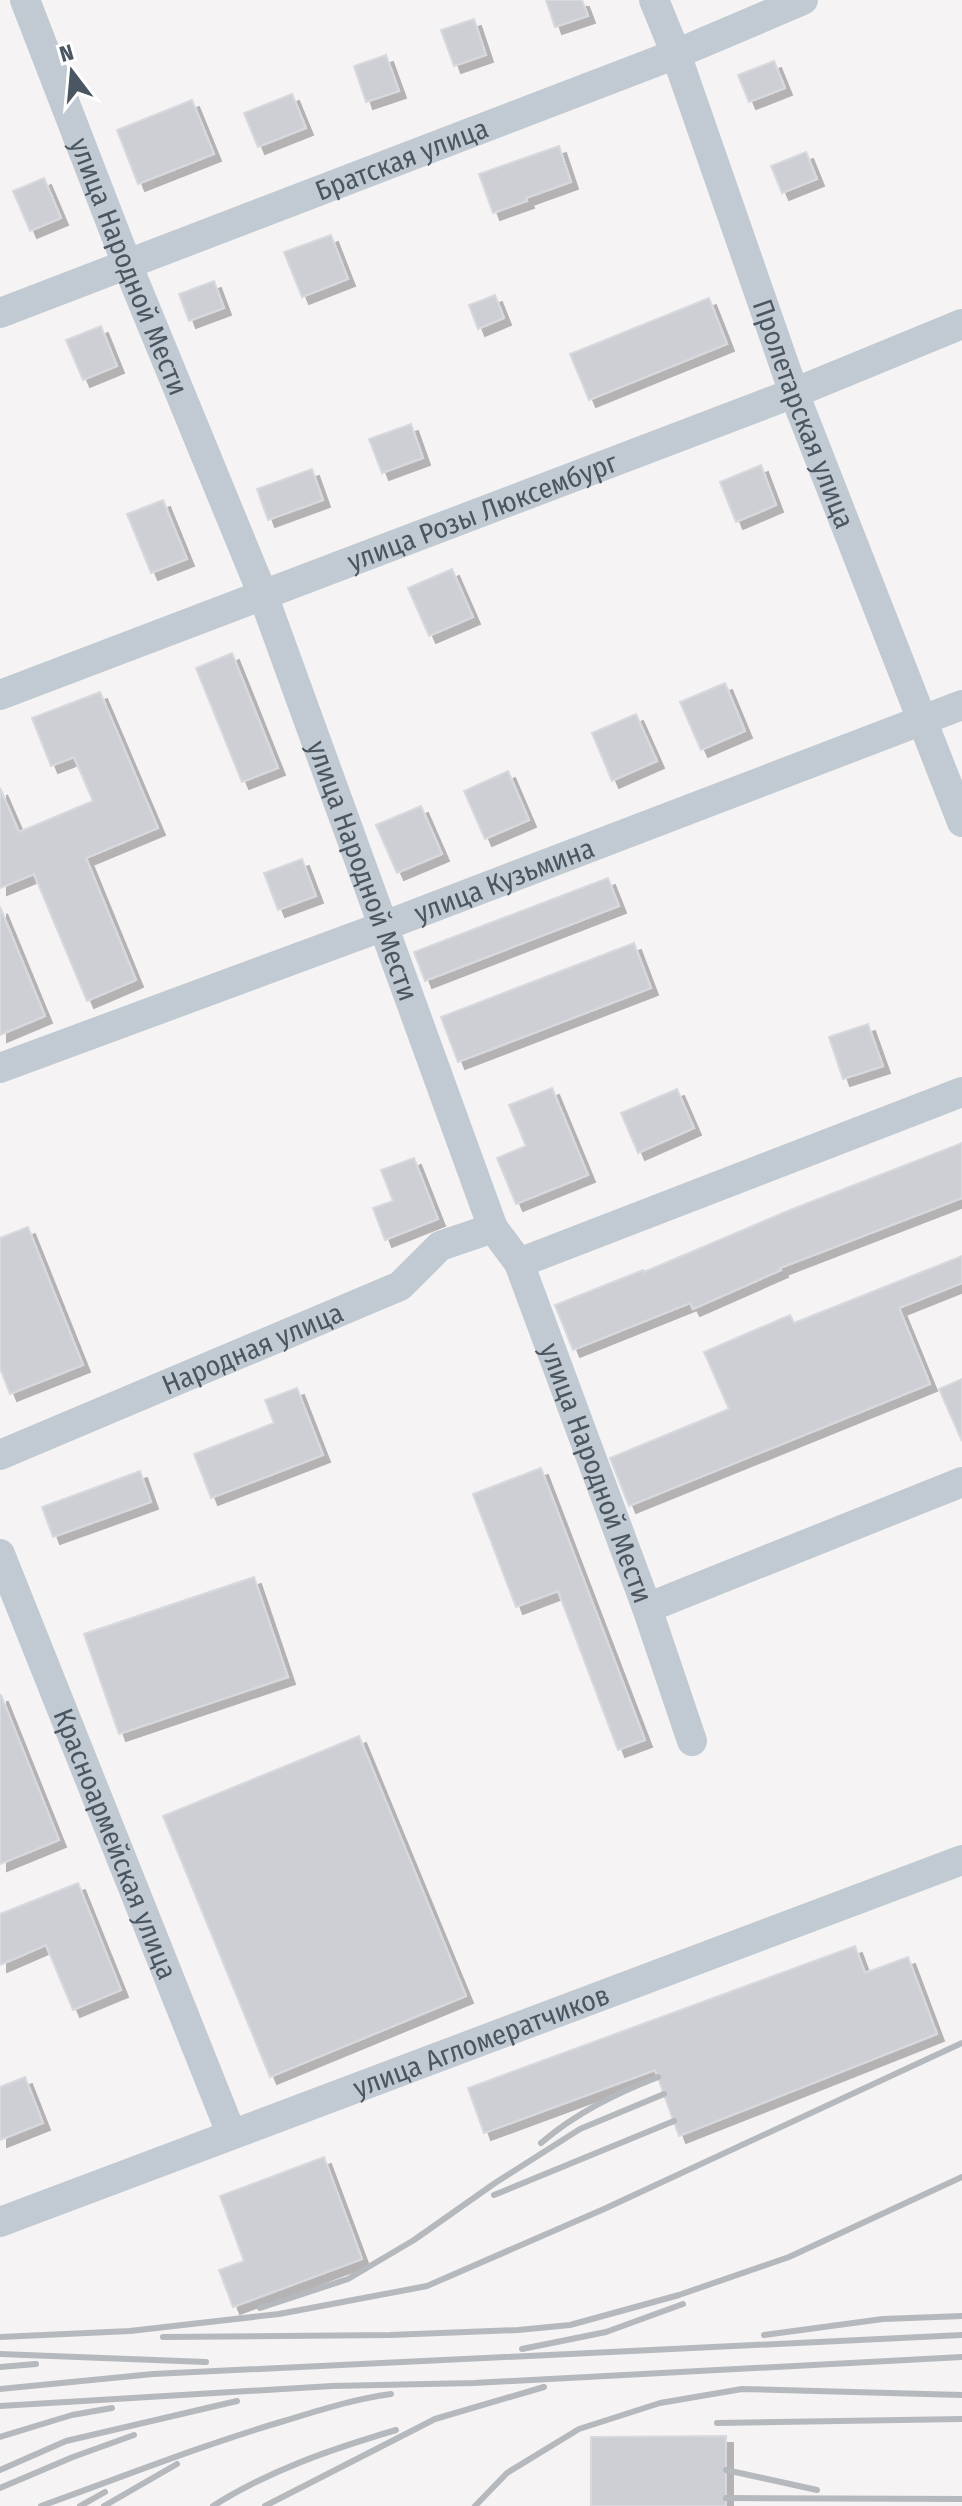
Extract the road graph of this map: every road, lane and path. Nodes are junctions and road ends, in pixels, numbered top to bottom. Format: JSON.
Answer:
{"nodes":[{"id":1,"x":25,"y":0,"type":"edge"},
{"id":2,"x":654,"y":0,"type":"edge"},
{"id":3,"x":803,"y":0,"type":"edge"},
{"id":4,"x":676,"y":54,"type":"junction"},
{"id":5,"x":127,"y":264,"type":"junction"},
{"id":6,"x":0,"y":313,"type":"edge"},
{"id":7,"x":962,"y":324,"type":"edge"},
{"id":8,"x":794,"y":393,"type":"junction"},
{"id":9,"x":263,"y":595,"type":"junction"},
{"id":10,"x":0,"y":695,"type":"edge"},
{"id":11,"x":962,"y":705,"type":"edge"},
{"id":12,"x":924,"y":720,"type":"junction"},
{"id":13,"x":962,"y":822,"type":"edge"},
{"id":14,"x":384,"y":926,"type":"junction"},
{"id":15,"x":0,"y":1068,"type":"edge"},
{"id":16,"x":962,"y":1092,"type":"edge"},
{"id":17,"x":493,"y":1228,"type":"junction"},
{"id":18,"x":519,"y":1263,"type":"junction"},
{"id":19,"x":0,"y":1455,"type":"edge"},
{"id":20,"x":962,"y":1482,"type":"edge"},
{"id":21,"x":0,"y":1554,"type":"edge"},
{"id":22,"x":647,"y":1608,"type":"junction"},
{"id":23,"x":692,"y":1741,"type":"dead end"},
{"id":24,"x":962,"y":1860,"type":"edge"},
{"id":25,"x":231,"y":2133,"type":"junction"},
{"id":26,"x":0,"y":2222,"type":"edge"}],
"edges":[{"from":1,"to":5,"type":"street","name":"улица Народной Мести"},
{"from":2,"to":4,"type":"street","name":"Пролетарская улица"},
{"from":3,"to":4,"type":"street","name":"Братская улица"},
{"from":4,"to":5,"type":"street","name":"Братская улица"},
{"from":4,"to":8,"type":"street","name":"Пролетарская улица"},
{"from":5,"to":6,"type":"street","name":"Братская улица"},
{"from":5,"to":9,"type":"street","name":"улица Народной Мести"},
{"from":7,"to":8,"type":"street","name":"улица Розы Люксембург"},
{"from":8,"to":9,"type":"street","name":"улица Розы Люксембург"},
{"from":8,"to":12,"type":"street","name":"Пролетарская улица"},
{"from":9,"to":10,"type":"street","name":"улица Розы Люксембург"},
{"from":9,"to":14,"type":"street","name":"улица Народной Мести"},
{"from":11,"to":12,"type":"street","name":"улица Кузьмина"},
{"from":12,"to":13,"type":"street","name":"Пролетарская улица"},
{"from":12,"to":14,"type":"street","name":"улица Кузьмина"},
{"from":14,"to":15,"type":"street","name":"улица Кузьмина"},
{"from":14,"to":17,"type":"street","name":"улица Народной Мести"},
{"from":16,"to":18,"type":"street"},
{"from":17,"to":18,"type":"street","name":"улица Народной Мести"},
{"from":17,"to":19,"type":"street","name":"Народная улица"},
{"from":18,"to":22,"type":"street","name":"улица Народной Мести"},
{"from":20,"to":22,"type":"street"},
{"from":21,"to":25,"type":"street","name":"Красноармейская улица"},
{"from":22,"to":23,"type":"street","name":"улица Народной Мести"},
{"from":24,"to":25,"type":"street","name":"улица Агломератчиков"},
{"from":25,"to":26,"type":"street","name":"улица Агломератчиков"}]}
